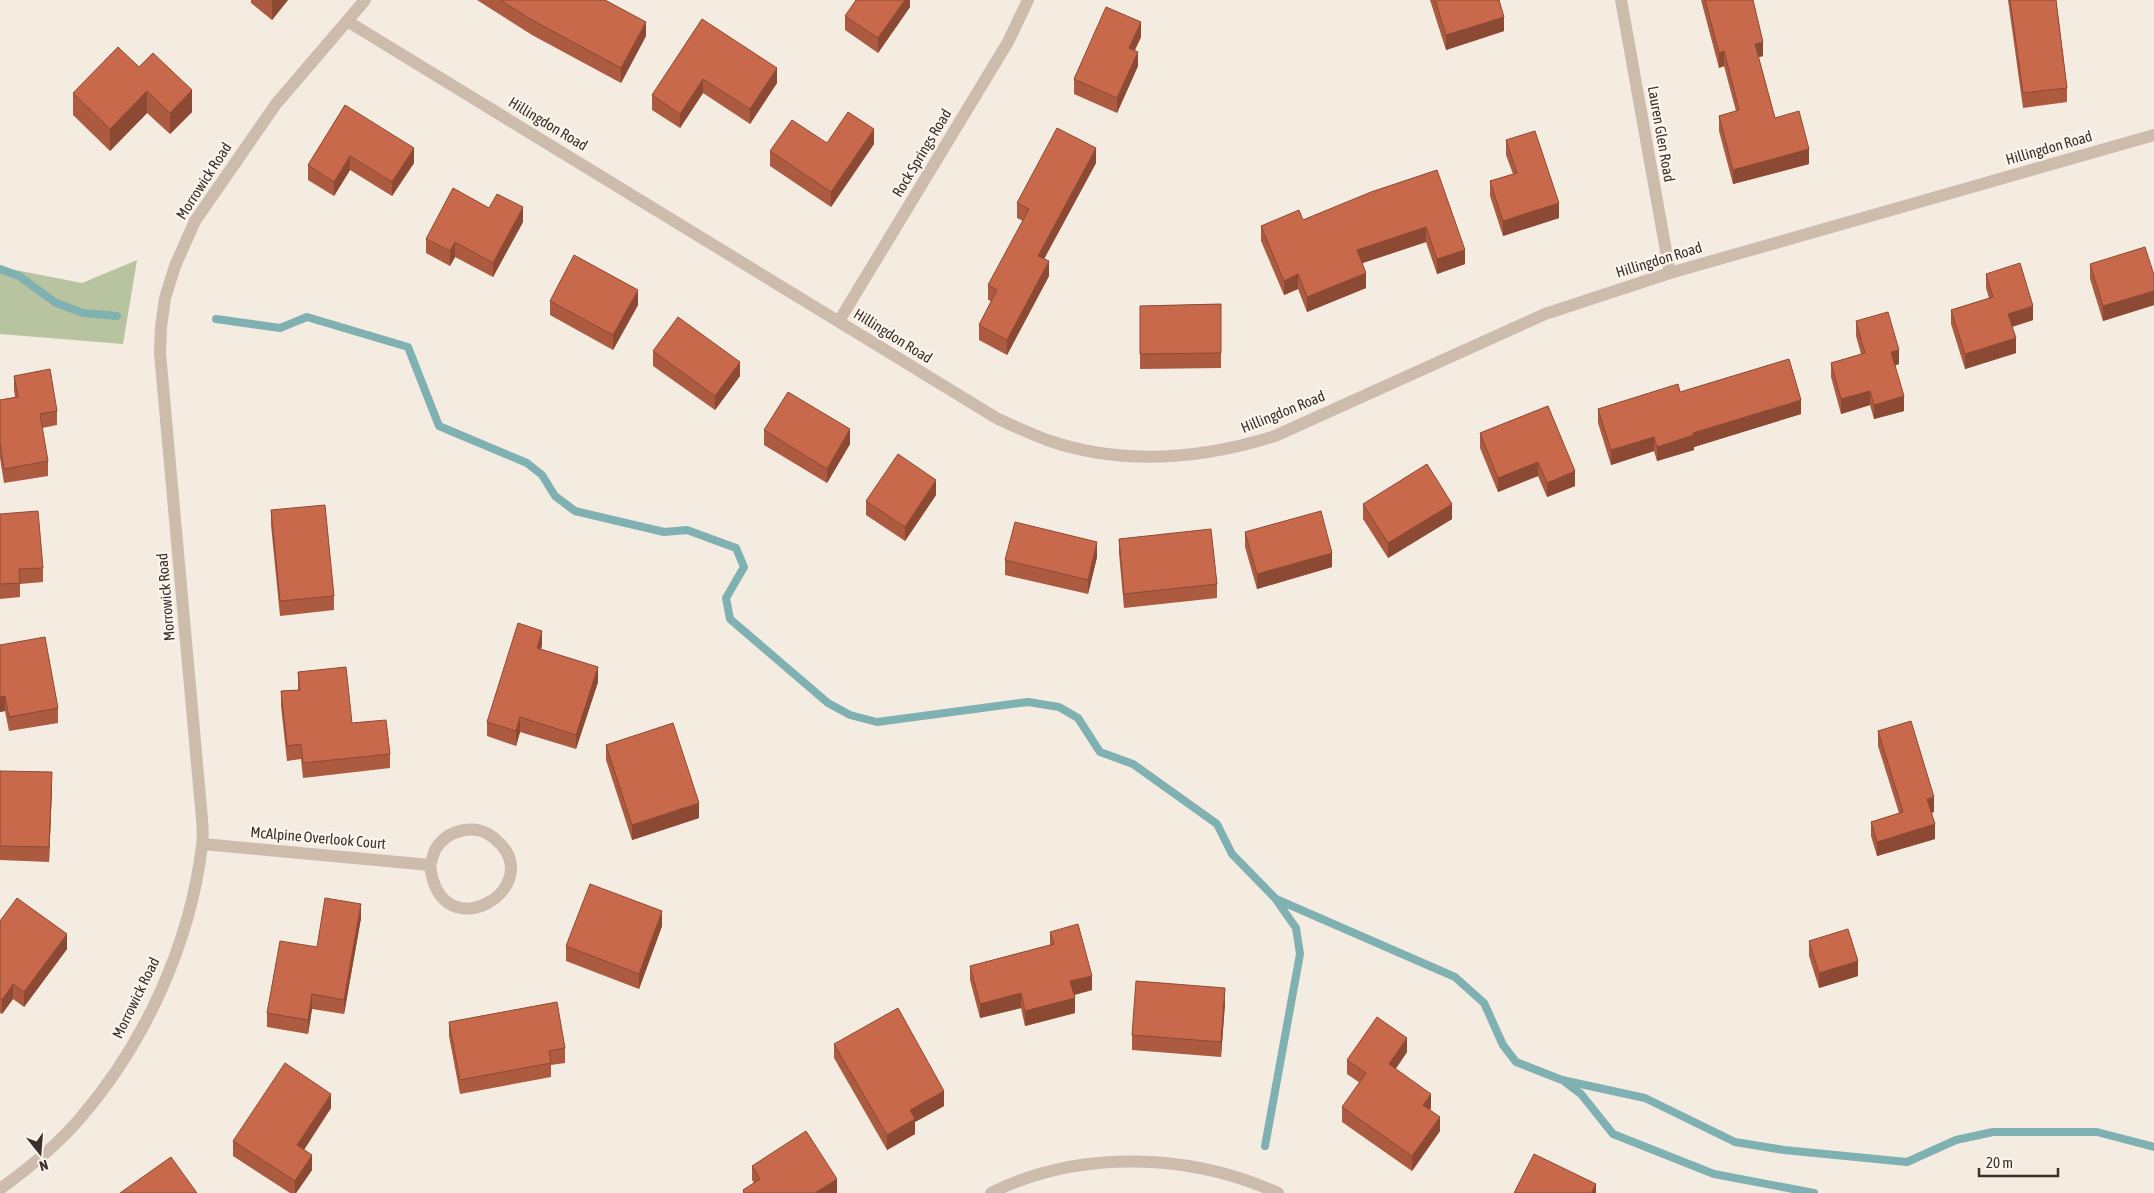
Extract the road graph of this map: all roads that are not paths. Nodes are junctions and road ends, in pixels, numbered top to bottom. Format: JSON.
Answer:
{"nodes":[{"id":1,"x":365,"y":0,"type":"edge"},
{"id":2,"x":1028,"y":0,"type":"edge"},
{"id":3,"x":1621,"y":0,"type":"edge"},
{"id":4,"x":347,"y":20,"type":"junction"},
{"id":5,"x":2154,"y":135,"type":"edge"},
{"id":6,"x":1670,"y":273,"type":"junction"},
{"id":7,"x":839,"y":321,"type":"junction"},
{"id":8,"x":203,"y":844,"type":"junction"},
{"id":9,"x":430,"y":865,"type":"junction"},
{"id":10,"x":0,"y":1189,"type":"edge"},
{"id":11,"x":991,"y":1193,"type":"edge"},
{"id":12,"x":1278,"y":1193,"type":"edge"}],
"edges":[{"from":1,"to":4,"type":"street","name":"Morrowick Road"},
{"from":2,"to":7,"type":"street","name":"Rock Springs Road"},
{"from":3,"to":6,"type":"street","name":"Lauren Glen Road"},
{"from":4,"to":7,"type":"street","name":"Hillingdon Road"},
{"from":4,"to":8,"type":"street","name":"Morrowick Road"},
{"from":5,"to":6,"type":"street","name":"Hillingdon Road"},
{"from":6,"to":7,"type":"street","name":"Hillingdon Road"},
{"from":8,"to":9,"type":"street","name":"McAlpine Overlook Court"},
{"from":8,"to":10,"type":"street","name":"Morrowick Road"},
{"from":9,"to":9,"type":"street"},
{"from":11,"to":12,"type":"street"}]}
